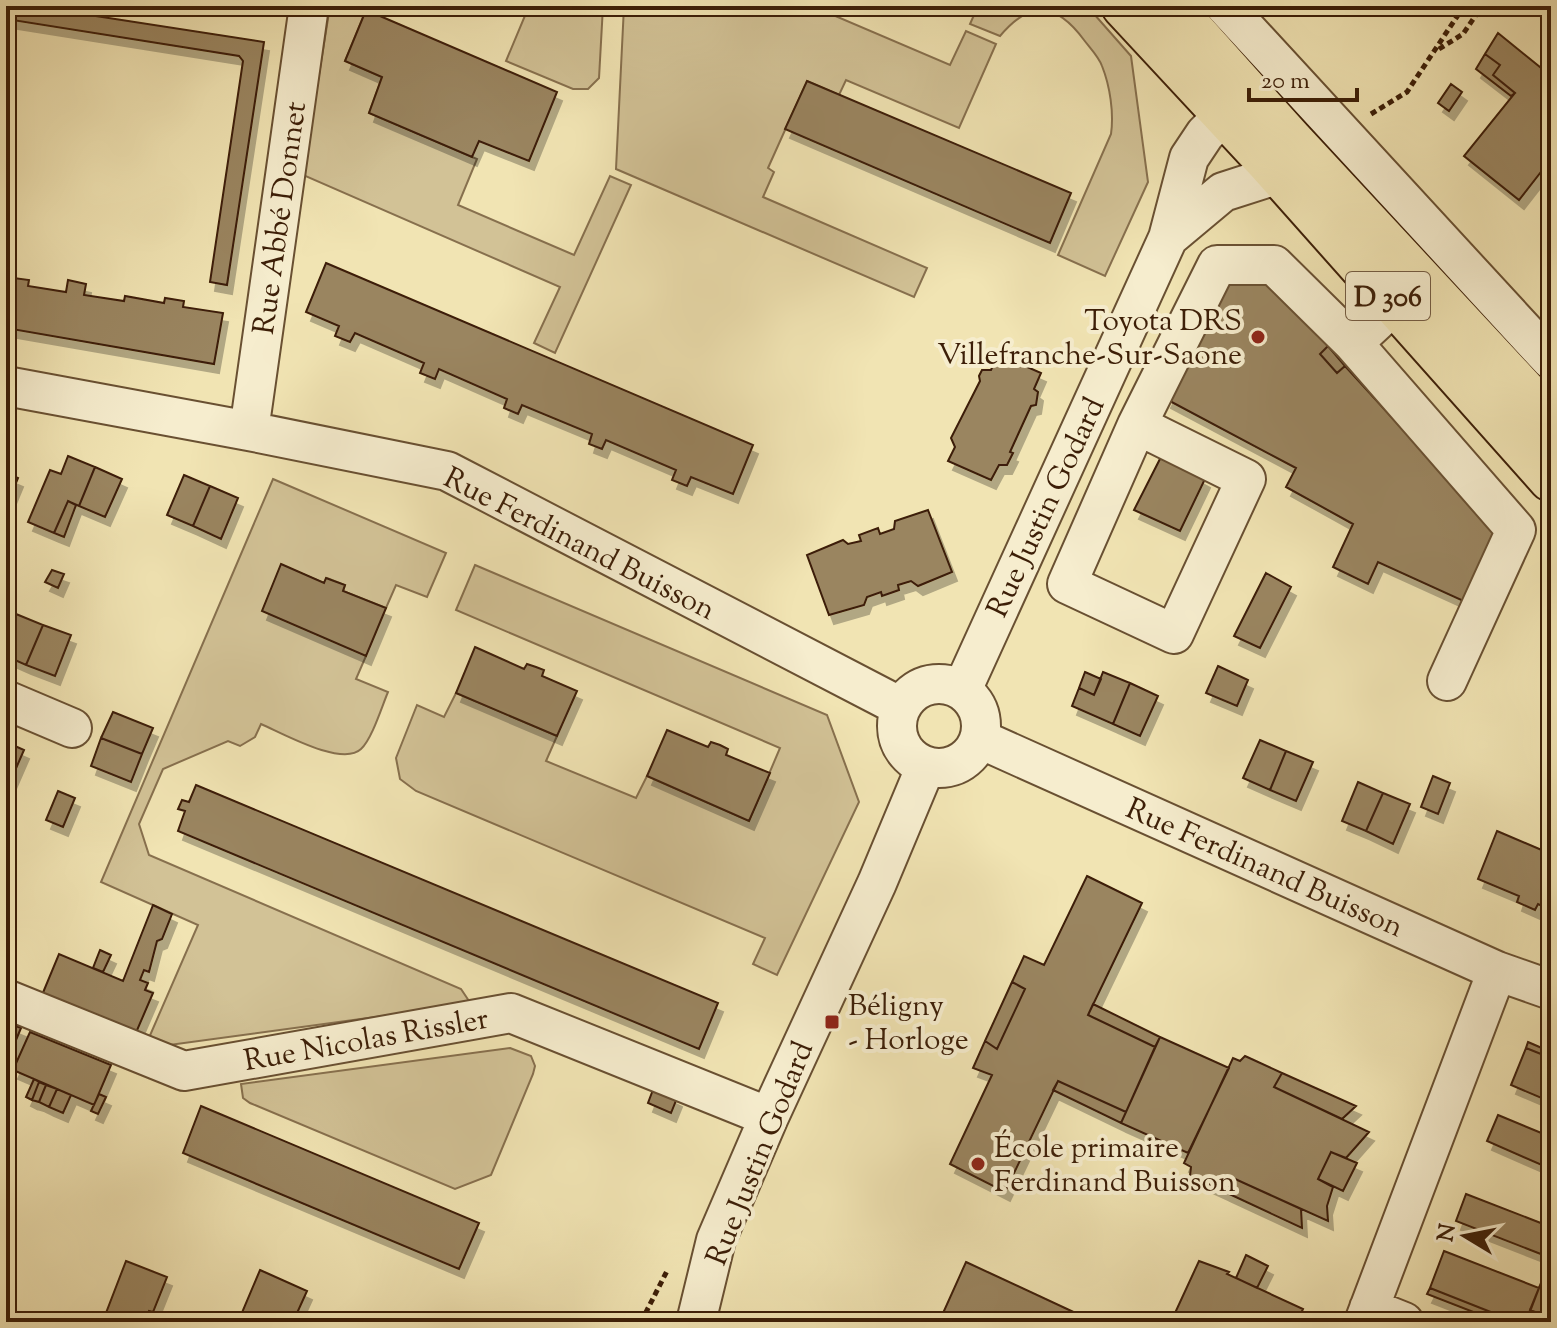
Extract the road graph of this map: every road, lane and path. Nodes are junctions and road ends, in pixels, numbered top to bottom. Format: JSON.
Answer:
{"nodes":[{"id":1,"x":309,"y":6,"type":"edge"},
{"id":2,"x":1124,"y":6,"type":"edge"},
{"id":3,"x":1170,"y":6,"type":"edge"},
{"id":4,"x":1225,"y":6,"type":"edge"},
{"id":5,"x":1464,"y":6,"type":"edge"},
{"id":6,"x":1482,"y":6,"type":"edge"},
{"id":7,"x":1434,"y":52,"type":"junction"},
{"id":8,"x":1255,"y":94,"type":"junction"},
{"id":9,"x":1346,"y":135,"type":"junction"},
{"id":10,"x":1279,"y":174,"type":"junction"},
{"id":11,"x":1168,"y":238,"type":"junction"},
{"id":12,"x":1395,"y":304,"type":"junction"},
{"id":13,"x":1353,"y":343,"type":"junction"},
{"id":14,"x":1551,"y":360,"type":"edge"},
{"id":15,"x":6,"y":386,"type":"edge"},
{"id":16,"x":1551,"y":421,"type":"edge"},
{"id":17,"x":1137,"y":425,"type":"junction"},
{"id":18,"x":249,"y":431,"type":"junction"},
{"id":19,"x":1551,"y":479,"type":"edge"},
{"id":20,"x":1447,"y":681,"type":"dead end"},
{"id":21,"x":962,"y":690,"type":"junction"},
{"id":22,"x":6,"y":700,"type":"edge"},
{"id":23,"x":901,"y":707,"type":"junction"},
{"id":24,"x":72,"y":728,"type":"dead end"},
{"id":25,"x":980,"y":739,"type":"junction"},
{"id":26,"x":926,"y":766,"type":"junction"},
{"id":27,"x":1497,"y":971,"type":"junction"},
{"id":28,"x":1551,"y":990,"type":"edge"},
{"id":29,"x":6,"y":999,"type":"edge"},
{"id":30,"x":769,"y":1117,"type":"junction"},
{"id":31,"x":1366,"y":1315,"type":"edge"},
{"id":32,"x":696,"y":1322,"type":"edge"},
{"id":33,"x":1404,"y":1322,"type":"edge"}],
"edges":[{"from":1,"to":18,"type":"street","name":"Rue Abbé Donnet"},
{"from":2,"to":8,"type":"main road","number":"D 306"},
{"from":3,"to":8,"type":"main road","number":"D 306"},
{"from":4,"to":8,"type":"street"},
{"from":5,"to":7,"type":"path"},
{"from":6,"to":7,"type":"path"},
{"from":7,"to":9,"type":"path"},
{"from":8,"to":9,"type":"street"},
{"from":8,"to":10,"type":"main road","number":"D 306"},
{"from":8,"to":11,"type":"street","name":"Rue Justin Godard"},
{"from":8,"to":16,"type":"main road","number":"D 306"},
{"from":9,"to":14,"type":"street"},
{"from":10,"to":11,"type":"street","name":"Rue Justin Godard"},
{"from":10,"to":12,"type":"main road","number":"D 306"},
{"from":11,"to":21,"type":"street","name":"Rue Justin Godard"},
{"from":12,"to":13,"type":"street"},
{"from":12,"to":19,"type":"main road","number":"D 306"},
{"from":13,"to":17,"type":"street"},
{"from":13,"to":20,"type":"street"},
{"from":15,"to":18,"type":"street","name":"Rue Ferdinand Buisson"},
{"from":17,"to":17,"type":"street"},
{"from":18,"to":23,"type":"street","name":"Rue Ferdinand Buisson"},
{"from":21,"to":23,"type":"street"},
{"from":21,"to":25,"type":"street"},
{"from":22,"to":24,"type":"street"},
{"from":23,"to":26,"type":"street"},
{"from":25,"to":26,"type":"street"},
{"from":25,"to":27,"type":"street","name":"Rue Ferdinand Buisson"},
{"from":26,"to":30,"type":"street","name":"Rue Justin Godard"},
{"from":27,"to":28,"type":"street","name":"Rue Ferdinand Buisson"},
{"from":27,"to":31,"type":"street"},
{"from":29,"to":30,"type":"street","name":"Rue Nicolas Rissler"},
{"from":30,"to":32,"type":"street","name":"Rue Justin Godard"},
{"from":31,"to":33,"type":"street"}]}
